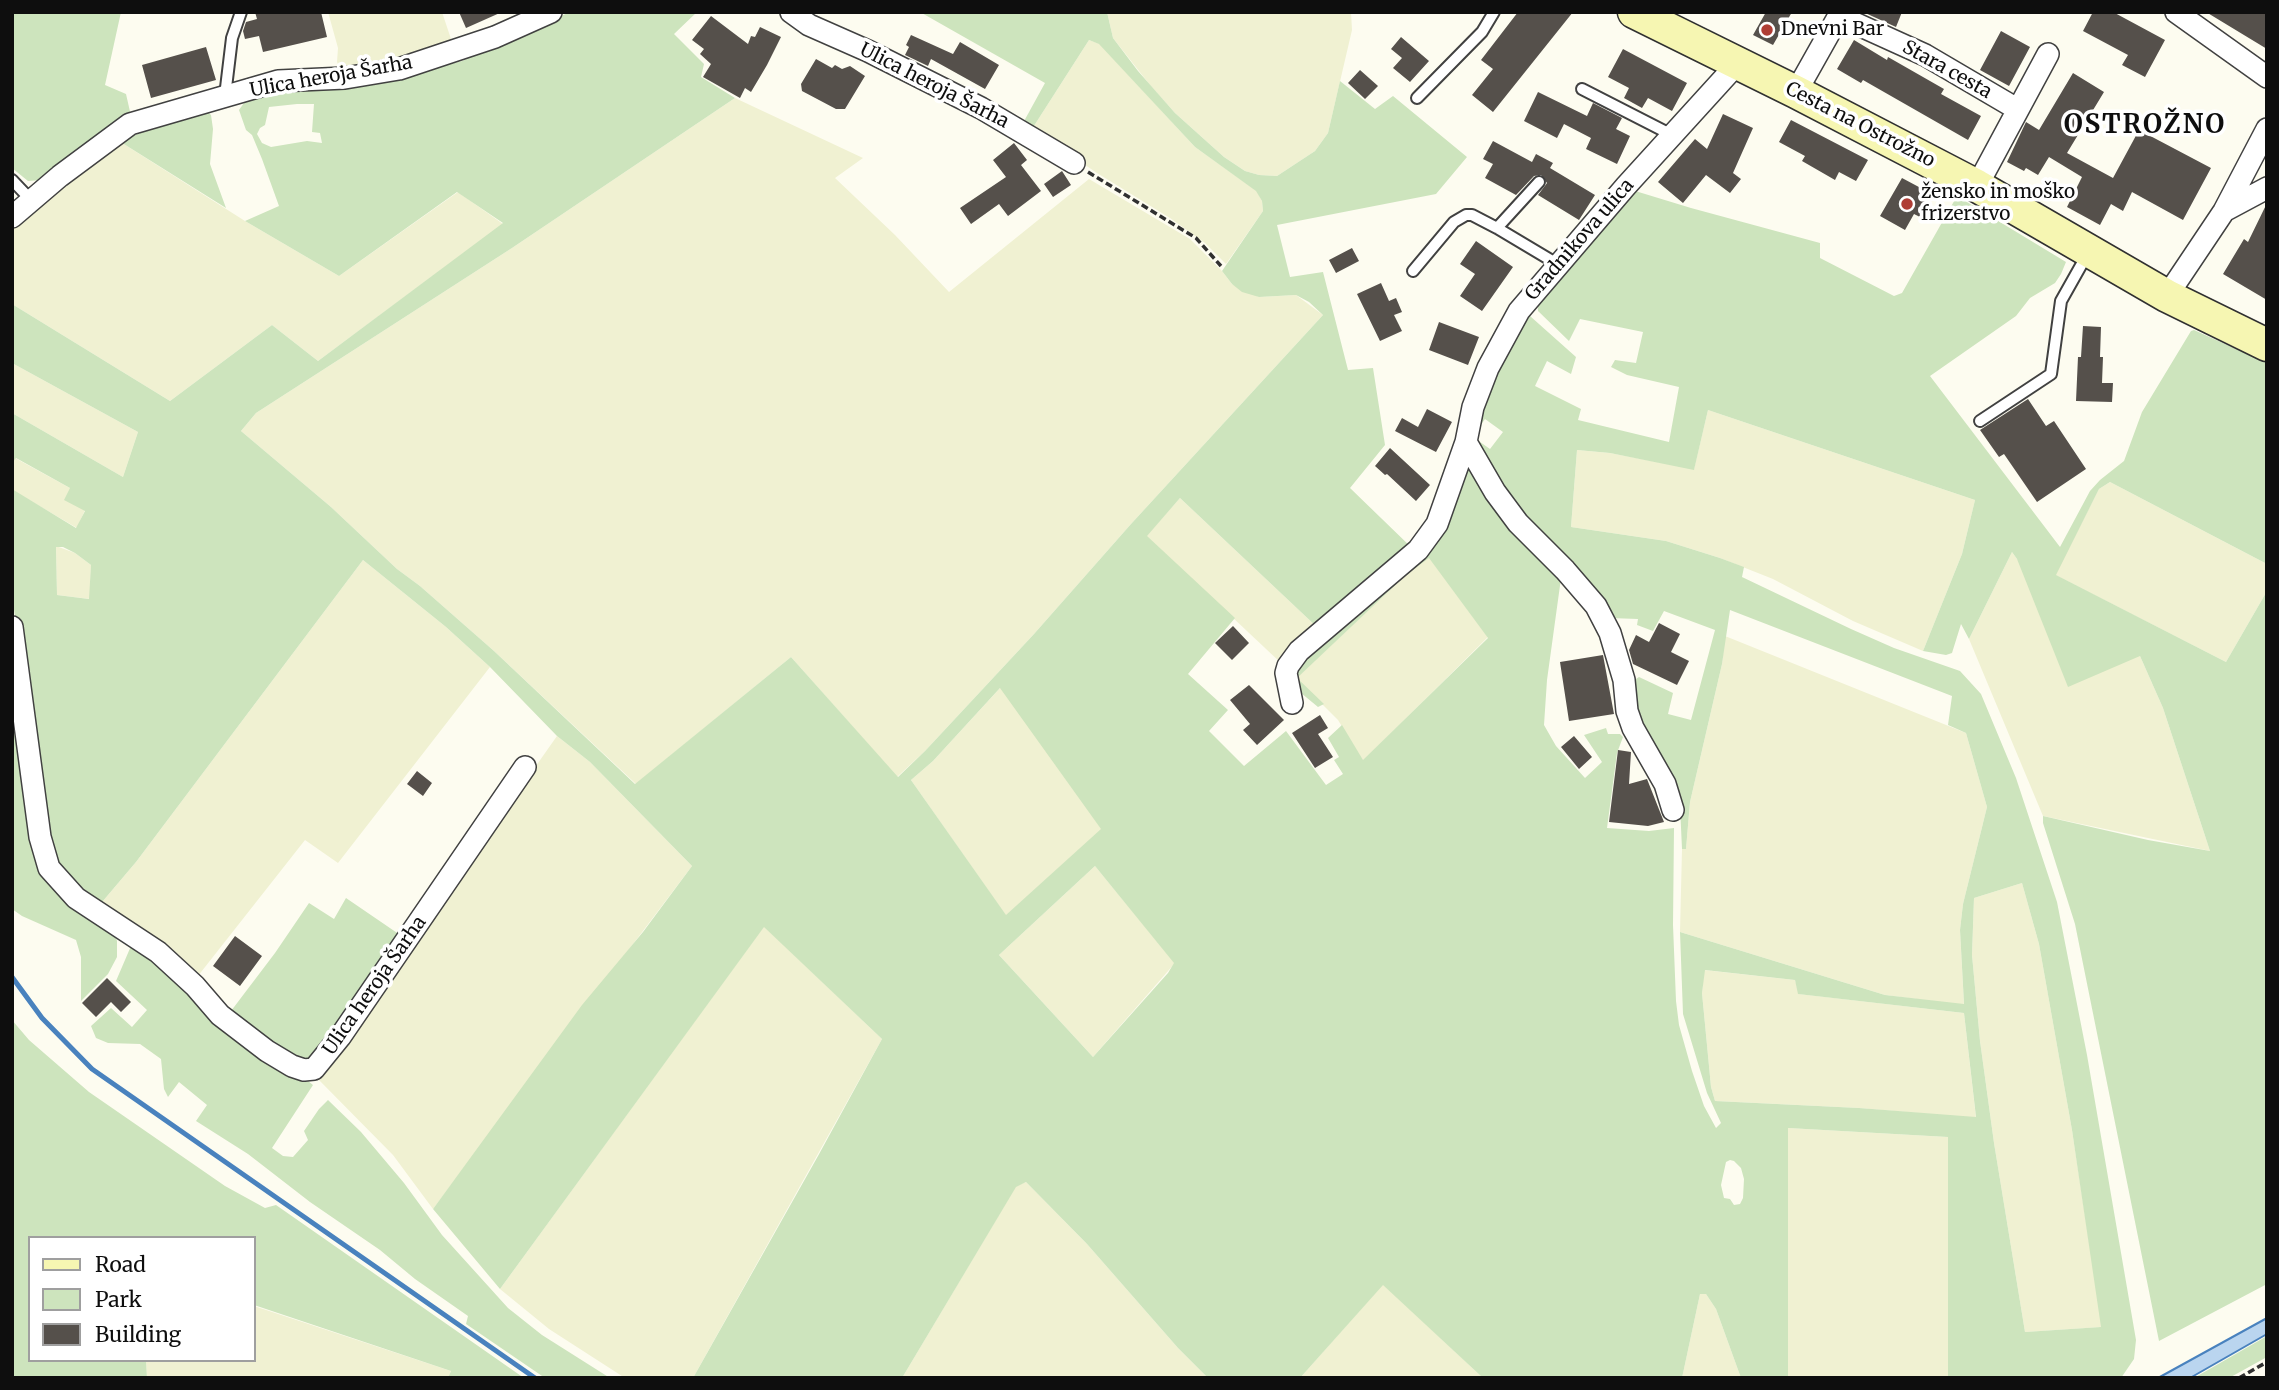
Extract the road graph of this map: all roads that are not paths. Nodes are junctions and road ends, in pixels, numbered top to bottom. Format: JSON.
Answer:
{"nodes":[{"id":1,"x":242,"y":12,"type":"edge"},
{"id":2,"x":551,"y":12,"type":"edge"},
{"id":3,"x":791,"y":12,"type":"edge"},
{"id":4,"x":1494,"y":12,"type":"edge"},
{"id":5,"x":1634,"y":12,"type":"edge"},
{"id":6,"x":2176,"y":12,"type":"edge"},
{"id":7,"x":1840,"y":14,"type":"edge"},
{"id":8,"x":2048,"y":54,"type":"dead end"},
{"id":9,"x":1737,"y":64,"type":"junction"},
{"id":10,"x":2267,"y":77,"type":"edge"},
{"id":11,"x":1582,"y":89,"type":"dead end"},
{"id":12,"x":1796,"y":92,"type":"junction"},
{"id":13,"x":225,"y":96,"type":"junction"},
{"id":14,"x":1417,"y":98,"type":"dead end"},
{"id":15,"x":2017,"y":109,"type":"junction"},
{"id":16,"x":2267,"y":129,"type":"edge"},
{"id":17,"x":1672,"y":135,"type":"junction"},
{"id":18,"x":1074,"y":163,"type":"road end"},
{"id":19,"x":12,"y":180,"type":"edge"},
{"id":20,"x":1539,"y":182,"type":"dead end"},
{"id":21,"x":1978,"y":186,"type":"junction"},
{"id":22,"x":2267,"y":188,"type":"edge"},
{"id":23,"x":32,"y":201,"type":"junction"},
{"id":24,"x":2224,"y":211,"type":"junction"},
{"id":25,"x":12,"y":217,"type":"edge"},
{"id":26,"x":1497,"y":228,"type":"junction"},
{"id":27,"x":2089,"y":251,"type":"junction"},
{"id":28,"x":1559,"y":265,"type":"junction"},
{"id":29,"x":1413,"y":271,"type":"dead end"},
{"id":30,"x":2167,"y":296,"type":"junction"},
{"id":31,"x":2267,"y":345,"type":"edge"},
{"id":32,"x":1980,"y":421,"type":"dead end"},
{"id":33,"x":1466,"y":442,"type":"junction"},
{"id":34,"x":12,"y":627,"type":"edge"},
{"id":35,"x":1292,"y":703,"type":"dead end"},
{"id":36,"x":525,"y":767,"type":"dead end"},
{"id":37,"x":1673,"y":810,"type":"dead end"}],
"edges":[{"from":1,"to":13,"type":"lane"},
{"from":2,"to":13,"type":"street","name":"Ulica heroja Šarha"},
{"from":3,"to":18,"type":"street","name":"Ulica heroja Šarha"},
{"from":4,"to":14,"type":"lane"},
{"from":5,"to":9,"type":"street","name":"Cesta na Ostrožno"},
{"from":6,"to":10,"type":"street"},
{"from":7,"to":12,"type":"street","name":"Stara cesta"},
{"from":7,"to":15,"type":"street","name":"Stara cesta"},
{"from":8,"to":15,"type":"street"},
{"from":9,"to":12,"type":"street","name":"Cesta na Ostrožno"},
{"from":9,"to":17,"type":"street","name":"Gradnikova ulica"},
{"from":11,"to":17,"type":"lane"},
{"from":12,"to":21,"type":"street","name":"Cesta na Ostrožno"},
{"from":13,"to":23,"type":"street","name":"Ulica heroja Šarha"},
{"from":15,"to":21,"type":"street"},
{"from":16,"to":24,"type":"street"},
{"from":17,"to":28,"type":"street","name":"Gradnikova ulica"},
{"from":19,"to":23,"type":"lane"},
{"from":20,"to":26,"type":"lane"},
{"from":21,"to":27,"type":"street","name":"Cesta na Ostrožno"},
{"from":22,"to":24,"type":"street"},
{"from":23,"to":25,"type":"street","name":"Ulica heroja Šarha"},
{"from":24,"to":30,"type":"street"},
{"from":26,"to":28,"type":"lane"},
{"from":26,"to":29,"type":"lane"},
{"from":27,"to":30,"type":"street","name":"Cesta na Ostrožno"},
{"from":27,"to":32,"type":"lane"},
{"from":28,"to":33,"type":"street","name":"Gradnikova ulica"},
{"from":30,"to":31,"type":"street","name":"Cesta na Ostrožno"},
{"from":33,"to":35,"type":"street","name":"Gradnikova ulica"},
{"from":33,"to":37,"type":"street"},
{"from":34,"to":36,"type":"street","name":"Ulica heroja Šarha"}]}
